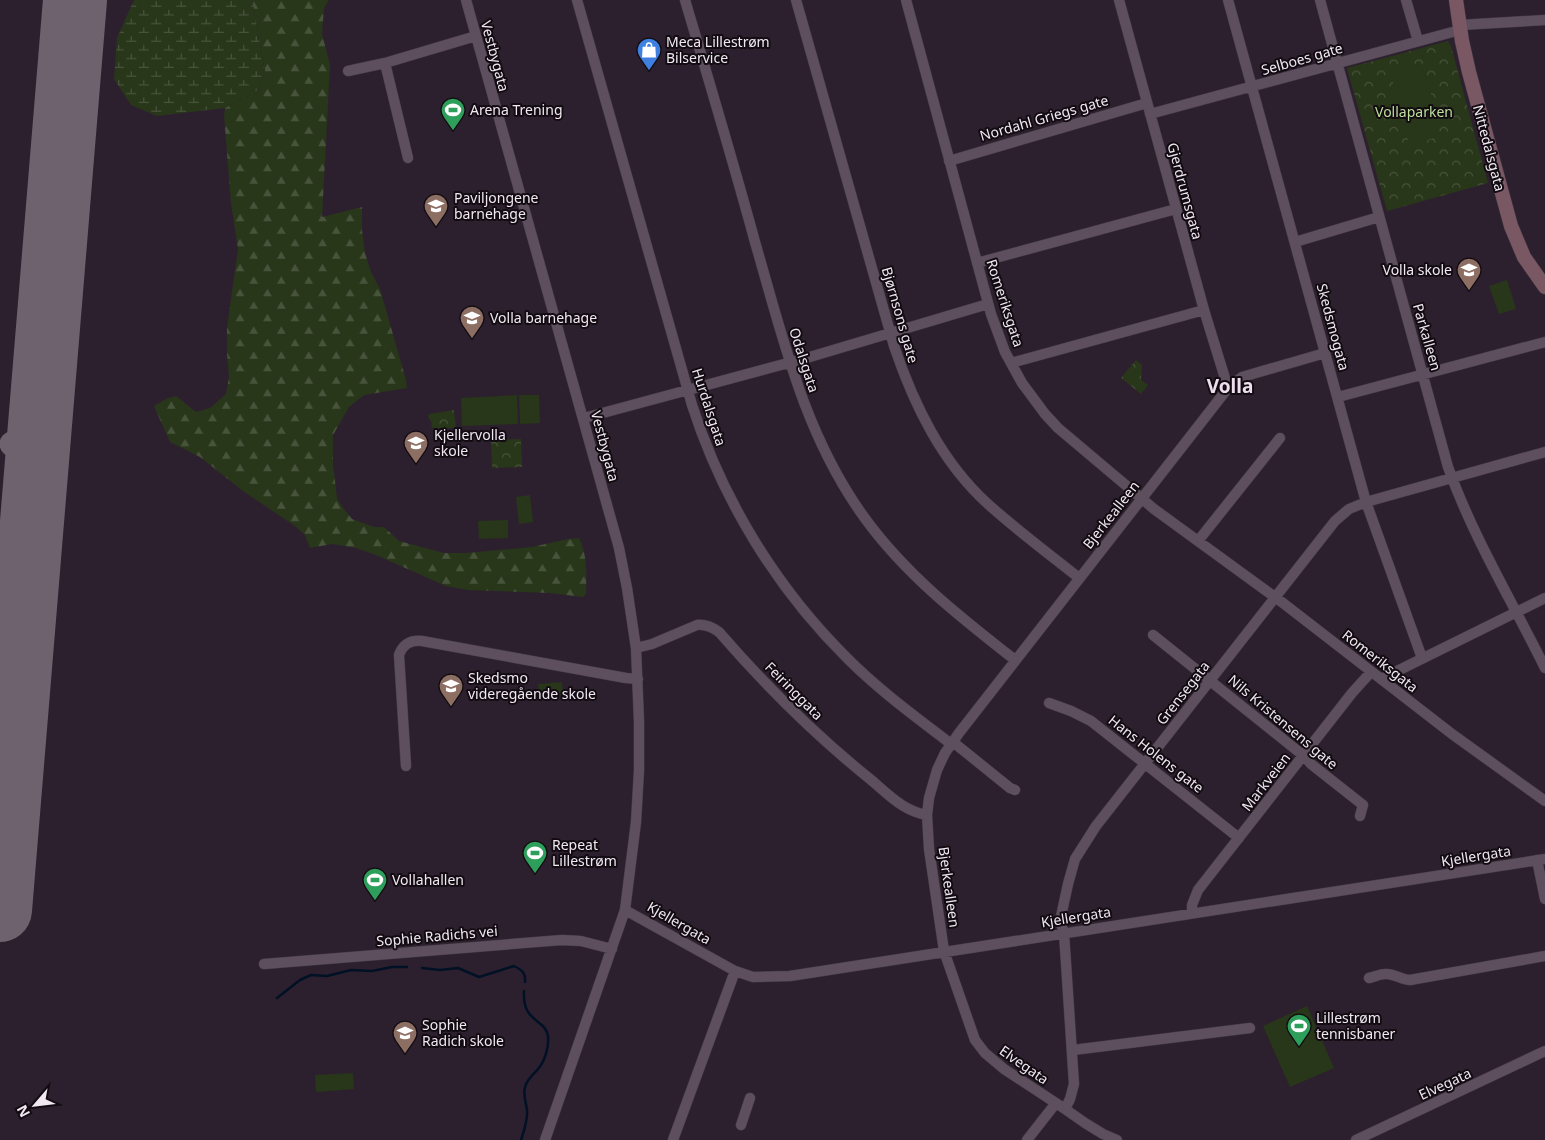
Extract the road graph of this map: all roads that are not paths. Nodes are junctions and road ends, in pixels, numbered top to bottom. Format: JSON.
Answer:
{"nodes":[{"id":1,"x":466,"y":0,"type":"edge"},
{"id":2,"x":577,"y":0,"type":"edge"},
{"id":3,"x":685,"y":0,"type":"edge"},
{"id":4,"x":796,"y":0,"type":"edge"},
{"id":5,"x":906,"y":0,"type":"edge"},
{"id":6,"x":1119,"y":0,"type":"edge"},
{"id":7,"x":1228,"y":0,"type":"edge"},
{"id":8,"x":1320,"y":0,"type":"edge"},
{"id":9,"x":1406,"y":0,"type":"edge"},
{"id":10,"x":1456,"y":0,"type":"edge"},
{"id":11,"x":1545,"y":20,"type":"edge"},
{"id":12,"x":1460,"y":28,"type":"junction"},
{"id":13,"x":476,"y":36,"type":"junction"},
{"id":14,"x":1418,"y":41,"type":"junction"},
{"id":15,"x":385,"y":62,"type":"junction"},
{"id":16,"x":1337,"y":63,"type":"junction"},
{"id":17,"x":348,"y":70,"type":"dead end"},
{"id":18,"x":1252,"y":87,"type":"junction"},
{"id":19,"x":1147,"y":103,"type":"junction"},
{"id":20,"x":1150,"y":114,"type":"junction"},
{"id":21,"x":408,"y":158,"type":"dead end"},
{"id":22,"x":949,"y":161,"type":"junction"},
{"id":23,"x":1176,"y":209,"type":"junction"},
{"id":24,"x":1379,"y":217,"type":"junction"},
{"id":25,"x":1295,"y":242,"type":"junction"},
{"id":26,"x":977,"y":263,"type":"junction"},
{"id":27,"x":1545,"y":287,"type":"edge"},
{"id":28,"x":988,"y":304,"type":"junction"},
{"id":29,"x":1204,"y":310,"type":"junction"},
{"id":30,"x":890,"y":334,"type":"junction"},
{"id":31,"x":1545,"y":342,"type":"edge"},
{"id":32,"x":1325,"y":353,"type":"junction"},
{"id":33,"x":790,"y":362,"type":"junction"},
{"id":34,"x":1011,"y":363,"type":"junction"},
{"id":35,"x":1424,"y":374,"type":"junction"},
{"id":36,"x":1228,"y":388,"type":"junction"},
{"id":37,"x":688,"y":390,"type":"junction"},
{"id":38,"x":1338,"y":397,"type":"junction"},
{"id":39,"x":584,"y":418,"type":"junction"},
{"id":40,"x":1280,"y":438,"type":"dead end"},
{"id":41,"x":1545,"y":452,"type":"edge"},
{"id":42,"x":1452,"y":478,"type":"junction"},
{"id":43,"x":1142,"y":499,"type":"junction"},
{"id":44,"x":1366,"y":502,"type":"junction"},
{"id":45,"x":1198,"y":541,"type":"junction"},
{"id":46,"x":1079,"y":578,"type":"junction"},
{"id":47,"x":1274,"y":597,"type":"junction"},
{"id":48,"x":1545,"y":598,"type":"edge"},
{"id":49,"x":1518,"y":612,"type":"junction"},
{"id":50,"x":1153,"y":636,"type":"dead end"},
{"id":51,"x":636,"y":648,"type":"junction"},
{"id":52,"x":1422,"y":658,"type":"junction"},
{"id":53,"x":1015,"y":660,"type":"junction"},
{"id":54,"x":1545,"y":668,"type":"edge"},
{"id":55,"x":1371,"y":672,"type":"junction"},
{"id":56,"x":638,"y":679,"type":"junction"},
{"id":57,"x":1381,"y":679,"type":"junction"},
{"id":58,"x":1210,"y":680,"type":"junction"},
{"id":59,"x":1049,"y":703,"type":"dead end"},
{"id":60,"x":952,"y":743,"type":"junction"},
{"id":61,"x":1304,"y":756,"type":"junction"},
{"id":62,"x":1145,"y":763,"type":"junction"},
{"id":63,"x":406,"y":766,"type":"dead end"},
{"id":64,"x":1015,"y":790,"type":"dead end"},
{"id":65,"x":1545,"y":801,"type":"edge"},
{"id":66,"x":927,"y":815,"type":"junction"},
{"id":67,"x":1360,"y":816,"type":"dead end"},
{"id":68,"x":1239,"y":838,"type":"junction"},
{"id":69,"x":1541,"y":860,"type":"edge"},
{"id":70,"x":1545,"y":899,"type":"edge"},
{"id":71,"x":626,"y":910,"type":"junction"},
{"id":72,"x":1192,"y":913,"type":"junction"},
{"id":73,"x":1064,"y":933,"type":"junction"},
{"id":74,"x":612,"y":949,"type":"junction"},
{"id":75,"x":944,"y":951,"type":"junction"},
{"id":76,"x":1545,"y":956,"type":"edge"},
{"id":77,"x":264,"y":964,"type":"dead end"},
{"id":78,"x":735,"y":971,"type":"junction"},
{"id":79,"x":1369,"y":978,"type":"dead end"},
{"id":80,"x":1250,"y":1028,"type":"dead end"},
{"id":81,"x":1073,"y":1050,"type":"junction"},
{"id":82,"x":1545,"y":1051,"type":"edge"},
{"id":83,"x":750,"y":1098,"type":"dead end"},
{"id":84,"x":1056,"y":1103,"type":"junction"},
{"id":85,"x":1065,"y":1109,"type":"junction"},
{"id":86,"x":741,"y":1125,"type":"dead end"},
{"id":87,"x":545,"y":1140,"type":"edge"},
{"id":88,"x":673,"y":1140,"type":"edge"},
{"id":89,"x":1027,"y":1140,"type":"edge"},
{"id":90,"x":1117,"y":1140,"type":"edge"},
{"id":91,"x":1356,"y":1140,"type":"edge"}],
"edges":[{"from":1,"to":13,"type":"street","name":"Vestbygata"},
{"from":2,"to":37,"type":"street","name":"Hurdalsgata"},
{"from":3,"to":33,"type":"street","name":"Odalsgata"},
{"from":4,"to":30,"type":"street","name":"Bjørnsons gate"},
{"from":5,"to":22,"type":"street","name":"Romeriksgata"},
{"from":6,"to":19,"type":"street","name":"Gjerdrumsgata"},
{"from":7,"to":18,"type":"street","name":"Skedsmogata"},
{"from":8,"to":16,"type":"street","name":"Parkalleen"},
{"from":9,"to":14,"type":"street"},
{"from":10,"to":12,"type":"street","name":"Nittedalsgata"},
{"from":11,"to":12,"type":"street","name":"Selboes gate"},
{"from":12,"to":14,"type":"street","name":"Selboes gate"},
{"from":12,"to":27,"type":"street","name":"Nittedalsgata"},
{"from":13,"to":15,"type":"street"},
{"from":13,"to":39,"type":"street","name":"Vestbygata"},
{"from":14,"to":16,"type":"street","name":"Selboes gate"},
{"from":15,"to":17,"type":"street"},
{"from":15,"to":21,"type":"street"},
{"from":16,"to":18,"type":"street","name":"Selboes gate"},
{"from":16,"to":24,"type":"street","name":"Parkalleen"},
{"from":18,"to":20,"type":"street","name":"Selboes gate"},
{"from":18,"to":25,"type":"street","name":"Skedsmogata"},
{"from":19,"to":20,"type":"street","name":"Gjerdrumsgata"},
{"from":19,"to":22,"type":"street","name":"Nordahl Griegs gate"},
{"from":20,"to":23,"type":"street","name":"Gjerdrumsgata"},
{"from":22,"to":26,"type":"street","name":"Romeriksgata"},
{"from":23,"to":26,"type":"street"},
{"from":23,"to":29,"type":"street","name":"Gjerdrumsgata"},
{"from":24,"to":25,"type":"street"},
{"from":24,"to":35,"type":"street","name":"Parkalleen"},
{"from":25,"to":32,"type":"street","name":"Skedsmogata"},
{"from":26,"to":28,"type":"street","name":"Romeriksgata"},
{"from":28,"to":30,"type":"street"},
{"from":28,"to":34,"type":"street","name":"Romeriksgata"},
{"from":29,"to":34,"type":"street"},
{"from":29,"to":36,"type":"street","name":"Gjerdrumsgata"},
{"from":30,"to":33,"type":"street"},
{"from":30,"to":46,"type":"street","name":"Bjørnsons gate"},
{"from":31,"to":35,"type":"street"},
{"from":32,"to":36,"type":"street","name":"Bjerkealleen"},
{"from":32,"to":38,"type":"street","name":"Skedsmogata"},
{"from":33,"to":37,"type":"street"},
{"from":33,"to":53,"type":"street","name":"Odalsgata"},
{"from":34,"to":43,"type":"street","name":"Romeriksgata"},
{"from":35,"to":38,"type":"street"},
{"from":35,"to":42,"type":"street","name":"Parkalleen"},
{"from":36,"to":43,"type":"street","name":"Bjerkealleen"},
{"from":37,"to":39,"type":"street"},
{"from":37,"to":60,"type":"street","name":"Hurdalsgata"},
{"from":38,"to":44,"type":"street","name":"Skedsmogata"},
{"from":39,"to":51,"type":"street","name":"Vestbygata"},
{"from":40,"to":45,"type":"street"},
{"from":41,"to":42,"type":"street","name":"Grensegata"},
{"from":42,"to":44,"type":"street","name":"Grensegata"},
{"from":42,"to":49,"type":"street","name":"Parkalleen"},
{"from":43,"to":45,"type":"street","name":"Romeriksgata"},
{"from":43,"to":46,"type":"street","name":"Bjerkealleen"},
{"from":44,"to":47,"type":"street","name":"Grensegata"},
{"from":44,"to":52,"type":"street","name":"Skedsmogata"},
{"from":45,"to":47,"type":"street","name":"Romeriksgata"},
{"from":46,"to":53,"type":"street","name":"Bjerkealleen"},
{"from":47,"to":55,"type":"street","name":"Romeriksgata"},
{"from":47,"to":58,"type":"street","name":"Grensegata"},
{"from":48,"to":49,"type":"street"},
{"from":49,"to":52,"type":"street"},
{"from":49,"to":54,"type":"street","name":"Parkalleen"},
{"from":50,"to":58,"type":"street","name":"Nils Kristensens gate"},
{"from":51,"to":56,"type":"street","name":"Vestbygata"},
{"from":51,"to":66,"type":"street","name":"Feiringgata"},
{"from":52,"to":57,"type":"street"},
{"from":53,"to":60,"type":"street","name":"Bjerkealleen"},
{"from":55,"to":57,"type":"street","name":"Romeriksgata"},
{"from":55,"to":61,"type":"street","name":"Markveien"},
{"from":56,"to":63,"type":"street"},
{"from":56,"to":71,"type":"street","name":"Vestbygata"},
{"from":57,"to":65,"type":"street","name":"Romeriksgata"},
{"from":58,"to":61,"type":"street","name":"Nils Kristensens gate"},
{"from":58,"to":62,"type":"street","name":"Grensegata"},
{"from":59,"to":62,"type":"street","name":"Hans Holens gate"},
{"from":60,"to":64,"type":"street"},
{"from":60,"to":66,"type":"street","name":"Bjerkealleen"},
{"from":61,"to":67,"type":"street","name":"Nils Kristensens gate"},
{"from":61,"to":68,"type":"street","name":"Markveien"},
{"from":62,"to":68,"type":"street","name":"Hans Holens gate"},
{"from":62,"to":73,"type":"street","name":"Grensegata"},
{"from":66,"to":75,"type":"street","name":"Bjerkealleen"},
{"from":68,"to":72,"type":"street","name":"Markveien"},
{"from":69,"to":70,"type":"street"},
{"from":69,"to":72,"type":"street","name":"Kjellergata"},
{"from":71,"to":74,"type":"street"},
{"from":71,"to":78,"type":"street","name":"Kjellergata"},
{"from":72,"to":73,"type":"street","name":"Kjellergata"},
{"from":73,"to":75,"type":"street","name":"Kjellergata"},
{"from":73,"to":81,"type":"street","name":"Grensegata"},
{"from":74,"to":77,"type":"street","name":"Sophie Radichs vei"},
{"from":74,"to":87,"type":"street"},
{"from":75,"to":78,"type":"street","name":"Kjellergata"},
{"from":75,"to":84,"type":"street","name":"Elvegata"},
{"from":76,"to":79,"type":"street"},
{"from":78,"to":88,"type":"street"},
{"from":80,"to":81,"type":"street"},
{"from":81,"to":85,"type":"street","name":"Grensegata"},
{"from":82,"to":91,"type":"street","name":"Elvegata"},
{"from":83,"to":86,"type":"street"},
{"from":84,"to":85,"type":"street","name":"Elvegata"},
{"from":84,"to":89,"type":"street"},
{"from":85,"to":90,"type":"street","name":"Elvegata"}]}
